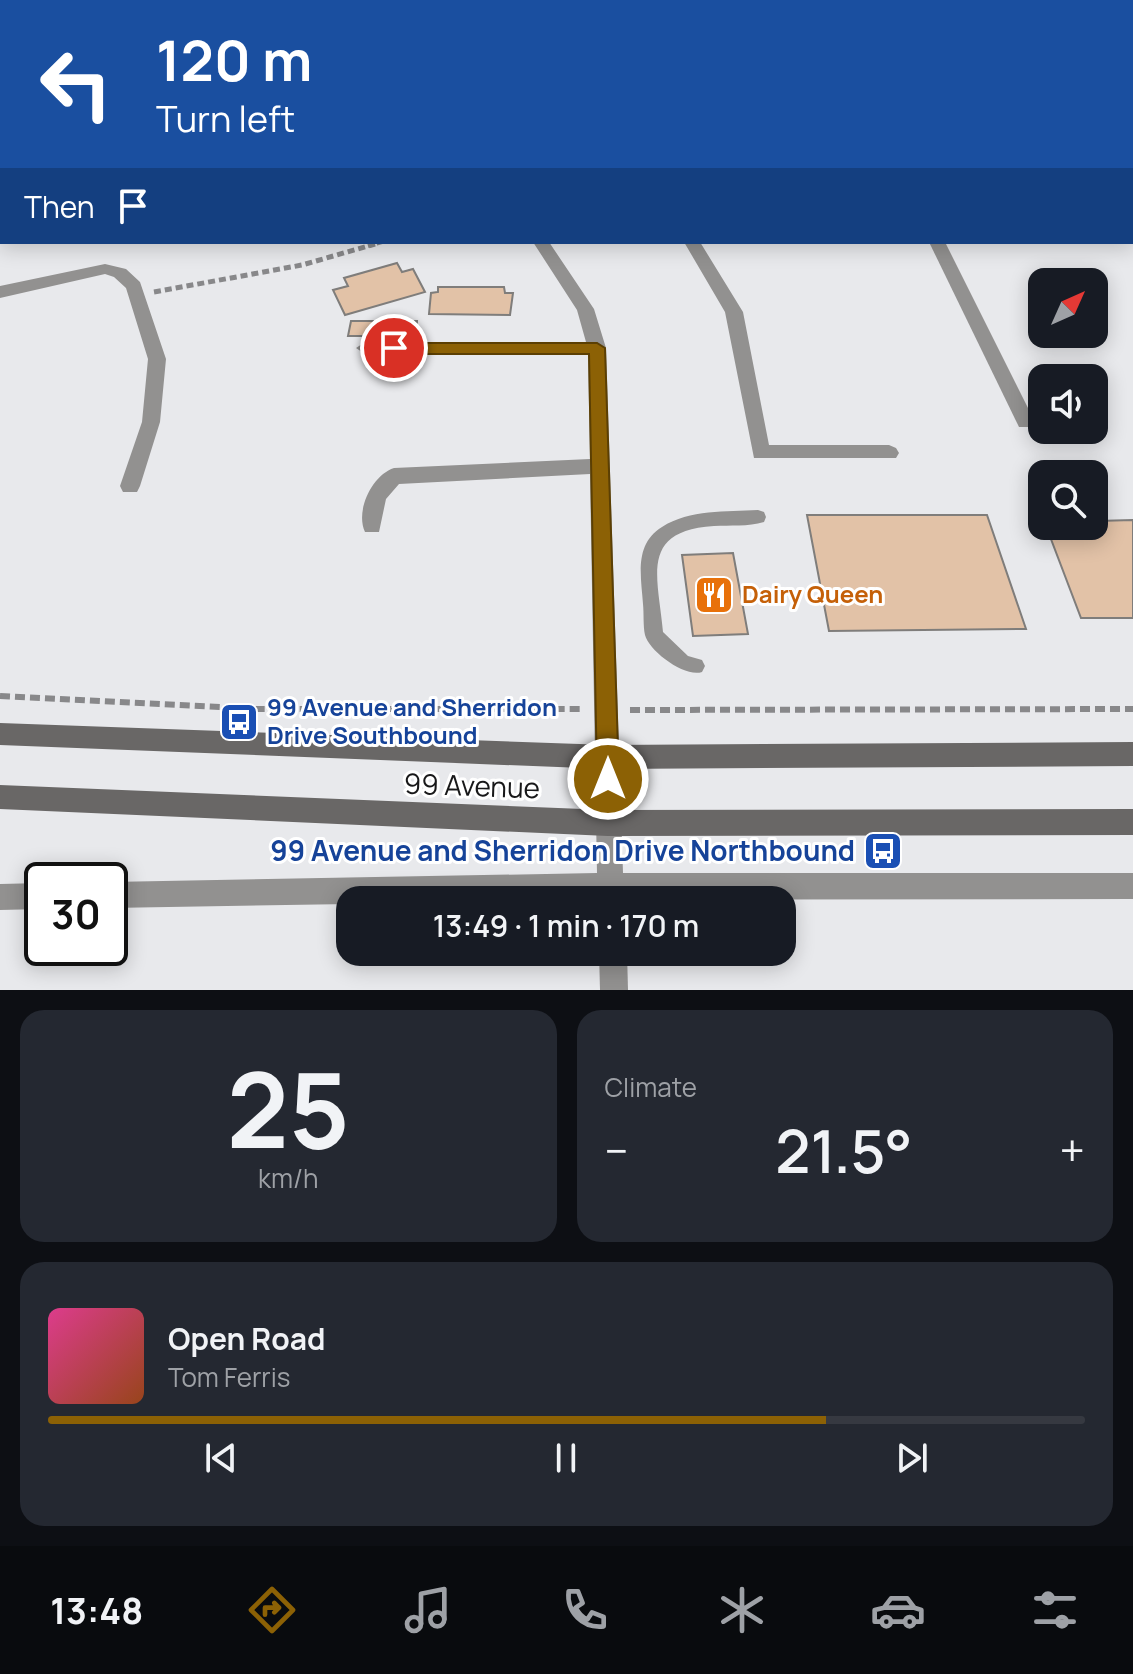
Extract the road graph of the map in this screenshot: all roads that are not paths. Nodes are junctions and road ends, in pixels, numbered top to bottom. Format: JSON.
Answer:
{"nodes":[{"id":1,"x":542,"y":244,"type":"edge"},
{"id":2,"x":693,"y":244,"type":"edge"},
{"id":3,"x":938,"y":244,"type":"edge"},
{"id":4,"x":0,"y":292,"type":"edge"},
{"id":5,"x":365,"y":348,"type":"dead end"},
{"id":6,"x":597,"y":348,"type":"junction"},
{"id":7,"x":1026,"y":422,"type":"dead end"},
{"id":8,"x":889,"y":453,"type":"dead end"},
{"id":9,"x":602,"y":466,"type":"junction"},
{"id":10,"x":130,"y":486,"type":"dead end"},
{"id":11,"x":758,"y":517,"type":"dead end"},
{"id":12,"x":372,"y":526,"type":"dead end"},
{"id":13,"x":696,"y":666,"type":"dead end"},
{"id":14,"x":0,"y":734,"type":"edge"},
{"id":15,"x":1133,"y":754,"type":"edge"},
{"id":16,"x":608,"y":757,"type":"junction"},
{"id":17,"x":0,"y":797,"type":"edge"},
{"id":18,"x":1133,"y":822,"type":"edge"},
{"id":19,"x":608,"y":823,"type":"junction"},
{"id":20,"x":611,"y":886,"type":"edge"},
{"id":21,"x":1133,"y":886,"type":"edge"},
{"id":22,"x":796,"y":891,"type":"edge"},
{"id":23,"x":336,"y":894,"type":"edge"},
{"id":24,"x":128,"y":895,"type":"edge"},
{"id":25,"x":24,"y":896,"type":"edge"},
{"id":26,"x":0,"y":897,"type":"edge"},
{"id":27,"x":613,"y":966,"type":"edge"},
{"id":28,"x":614,"y":990,"type":"edge"}],
"edges":[{"from":1,"to":6,"type":"street"},
{"from":2,"to":8,"type":"street"},
{"from":3,"to":7,"type":"street"},
{"from":4,"to":10,"type":"street"},
{"from":5,"to":6,"type":"street"},
{"from":6,"to":9,"type":"street"},
{"from":9,"to":12,"type":"street"},
{"from":9,"to":16,"type":"street"},
{"from":11,"to":13,"type":"lane"},
{"from":14,"to":16,"type":"main road","name":"99 Avenue"},
{"from":15,"to":16,"type":"main road","name":"99 Avenue"},
{"from":16,"to":19,"type":"street"},
{"from":17,"to":19,"type":"main road","name":"99 Avenue"},
{"from":18,"to":19,"type":"main road","name":"99 Avenue"},
{"from":19,"to":20,"type":"street"},
{"from":21,"to":22,"type":"street"},
{"from":23,"to":24,"type":"street"},
{"from":25,"to":26,"type":"street"},
{"from":27,"to":28,"type":"street"}]}
